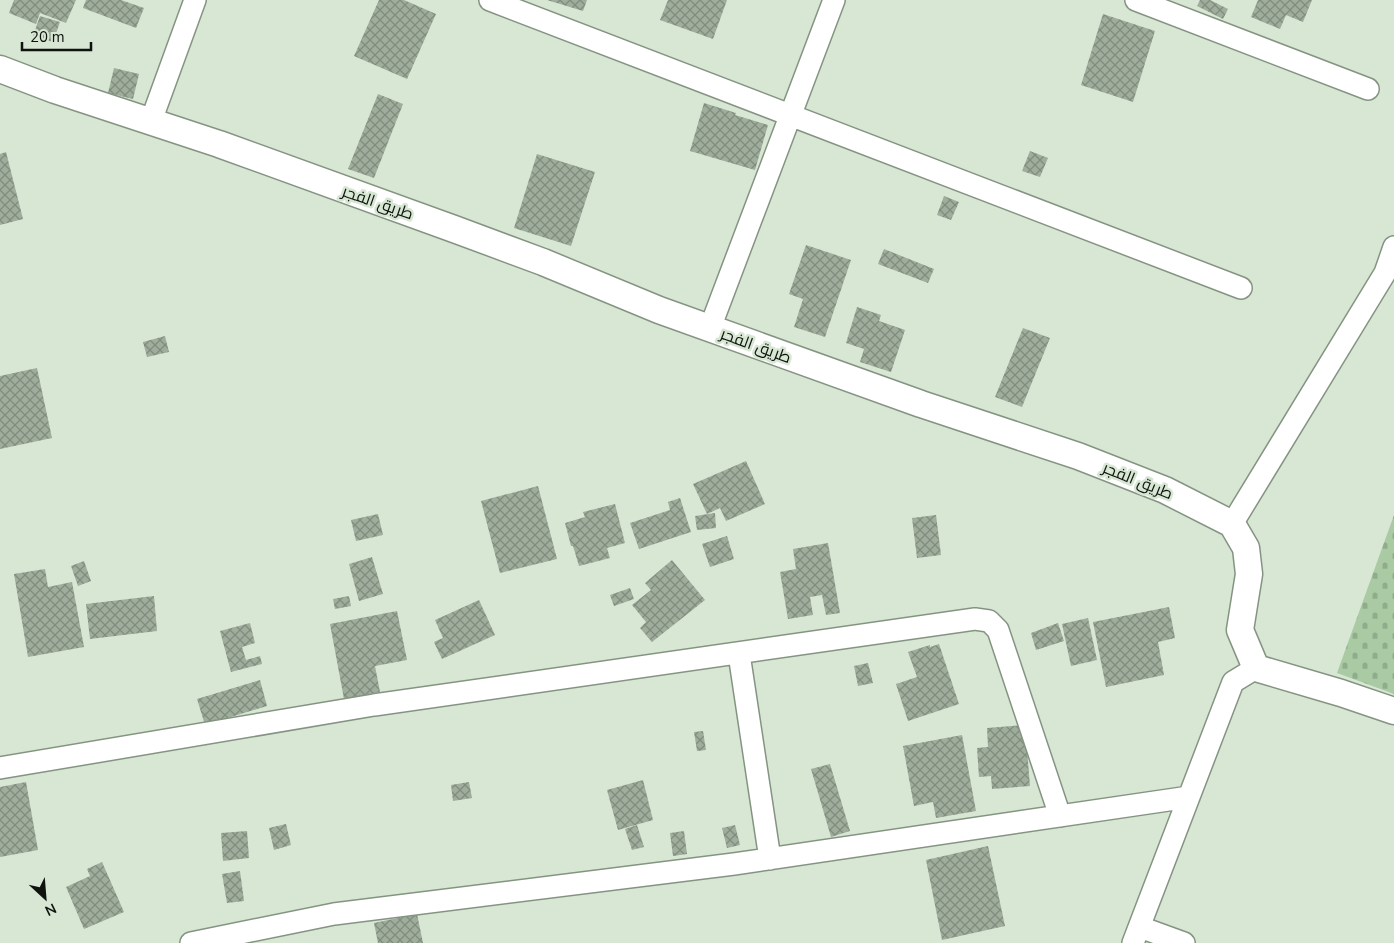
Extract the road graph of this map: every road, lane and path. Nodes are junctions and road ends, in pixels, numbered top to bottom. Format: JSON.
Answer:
{"nodes":[{"id":1,"x":195,"y":0,"type":"edge"},
{"id":2,"x":490,"y":0,"type":"edge"},
{"id":3,"x":834,"y":0,"type":"edge"},
{"id":4,"x":1136,"y":0,"type":"edge"},
{"id":5,"x":0,"y":69,"type":"edge"},
{"id":6,"x":1368,"y":88,"type":"dead end"},
{"id":7,"x":790,"y":115,"type":"junction"},
{"id":8,"x":151,"y":121,"type":"junction"},
{"id":9,"x":1394,"y":247,"type":"edge"},
{"id":10,"x":1241,"y":288,"type":"dead end"},
{"id":11,"x":710,"y":328,"type":"junction"},
{"id":12,"x":1232,"y":524,"type":"junction"},
{"id":13,"x":739,"y":654,"type":"junction"},
{"id":14,"x":1256,"y":668,"type":"junction"},
{"id":15,"x":1394,"y":711,"type":"edge"},
{"id":16,"x":0,"y":768,"type":"edge"},
{"id":17,"x":1189,"y":797,"type":"junction"},
{"id":18,"x":1060,"y":816,"type":"junction"},
{"id":19,"x":770,"y":859,"type":"junction"},
{"id":20,"x":1136,"y":935,"type":"edge"},
{"id":21,"x":191,"y":943,"type":"edge"},
{"id":22,"x":1184,"y":943,"type":"edge"}],
"edges":[{"from":1,"to":8,"type":"street"},
{"from":2,"to":7,"type":"street"},
{"from":3,"to":7,"type":"street"},
{"from":4,"to":6,"type":"street"},
{"from":5,"to":8,"type":"street","name":"طريق الفجر"},
{"from":7,"to":10,"type":"street"},
{"from":7,"to":11,"type":"street"},
{"from":8,"to":11,"type":"street","name":"طريق الفجر"},
{"from":9,"to":12,"type":"street"},
{"from":11,"to":12,"type":"street","name":"طريق الفجر"},
{"from":12,"to":14,"type":"street"},
{"from":13,"to":16,"type":"street"},
{"from":13,"to":18,"type":"street"},
{"from":13,"to":19,"type":"street"},
{"from":14,"to":15,"type":"street"},
{"from":14,"to":17,"type":"street"},
{"from":17,"to":18,"type":"street"},
{"from":17,"to":20,"type":"street"},
{"from":18,"to":19,"type":"street"},
{"from":19,"to":21,"type":"street"},
{"from":20,"to":22,"type":"street"}]}
